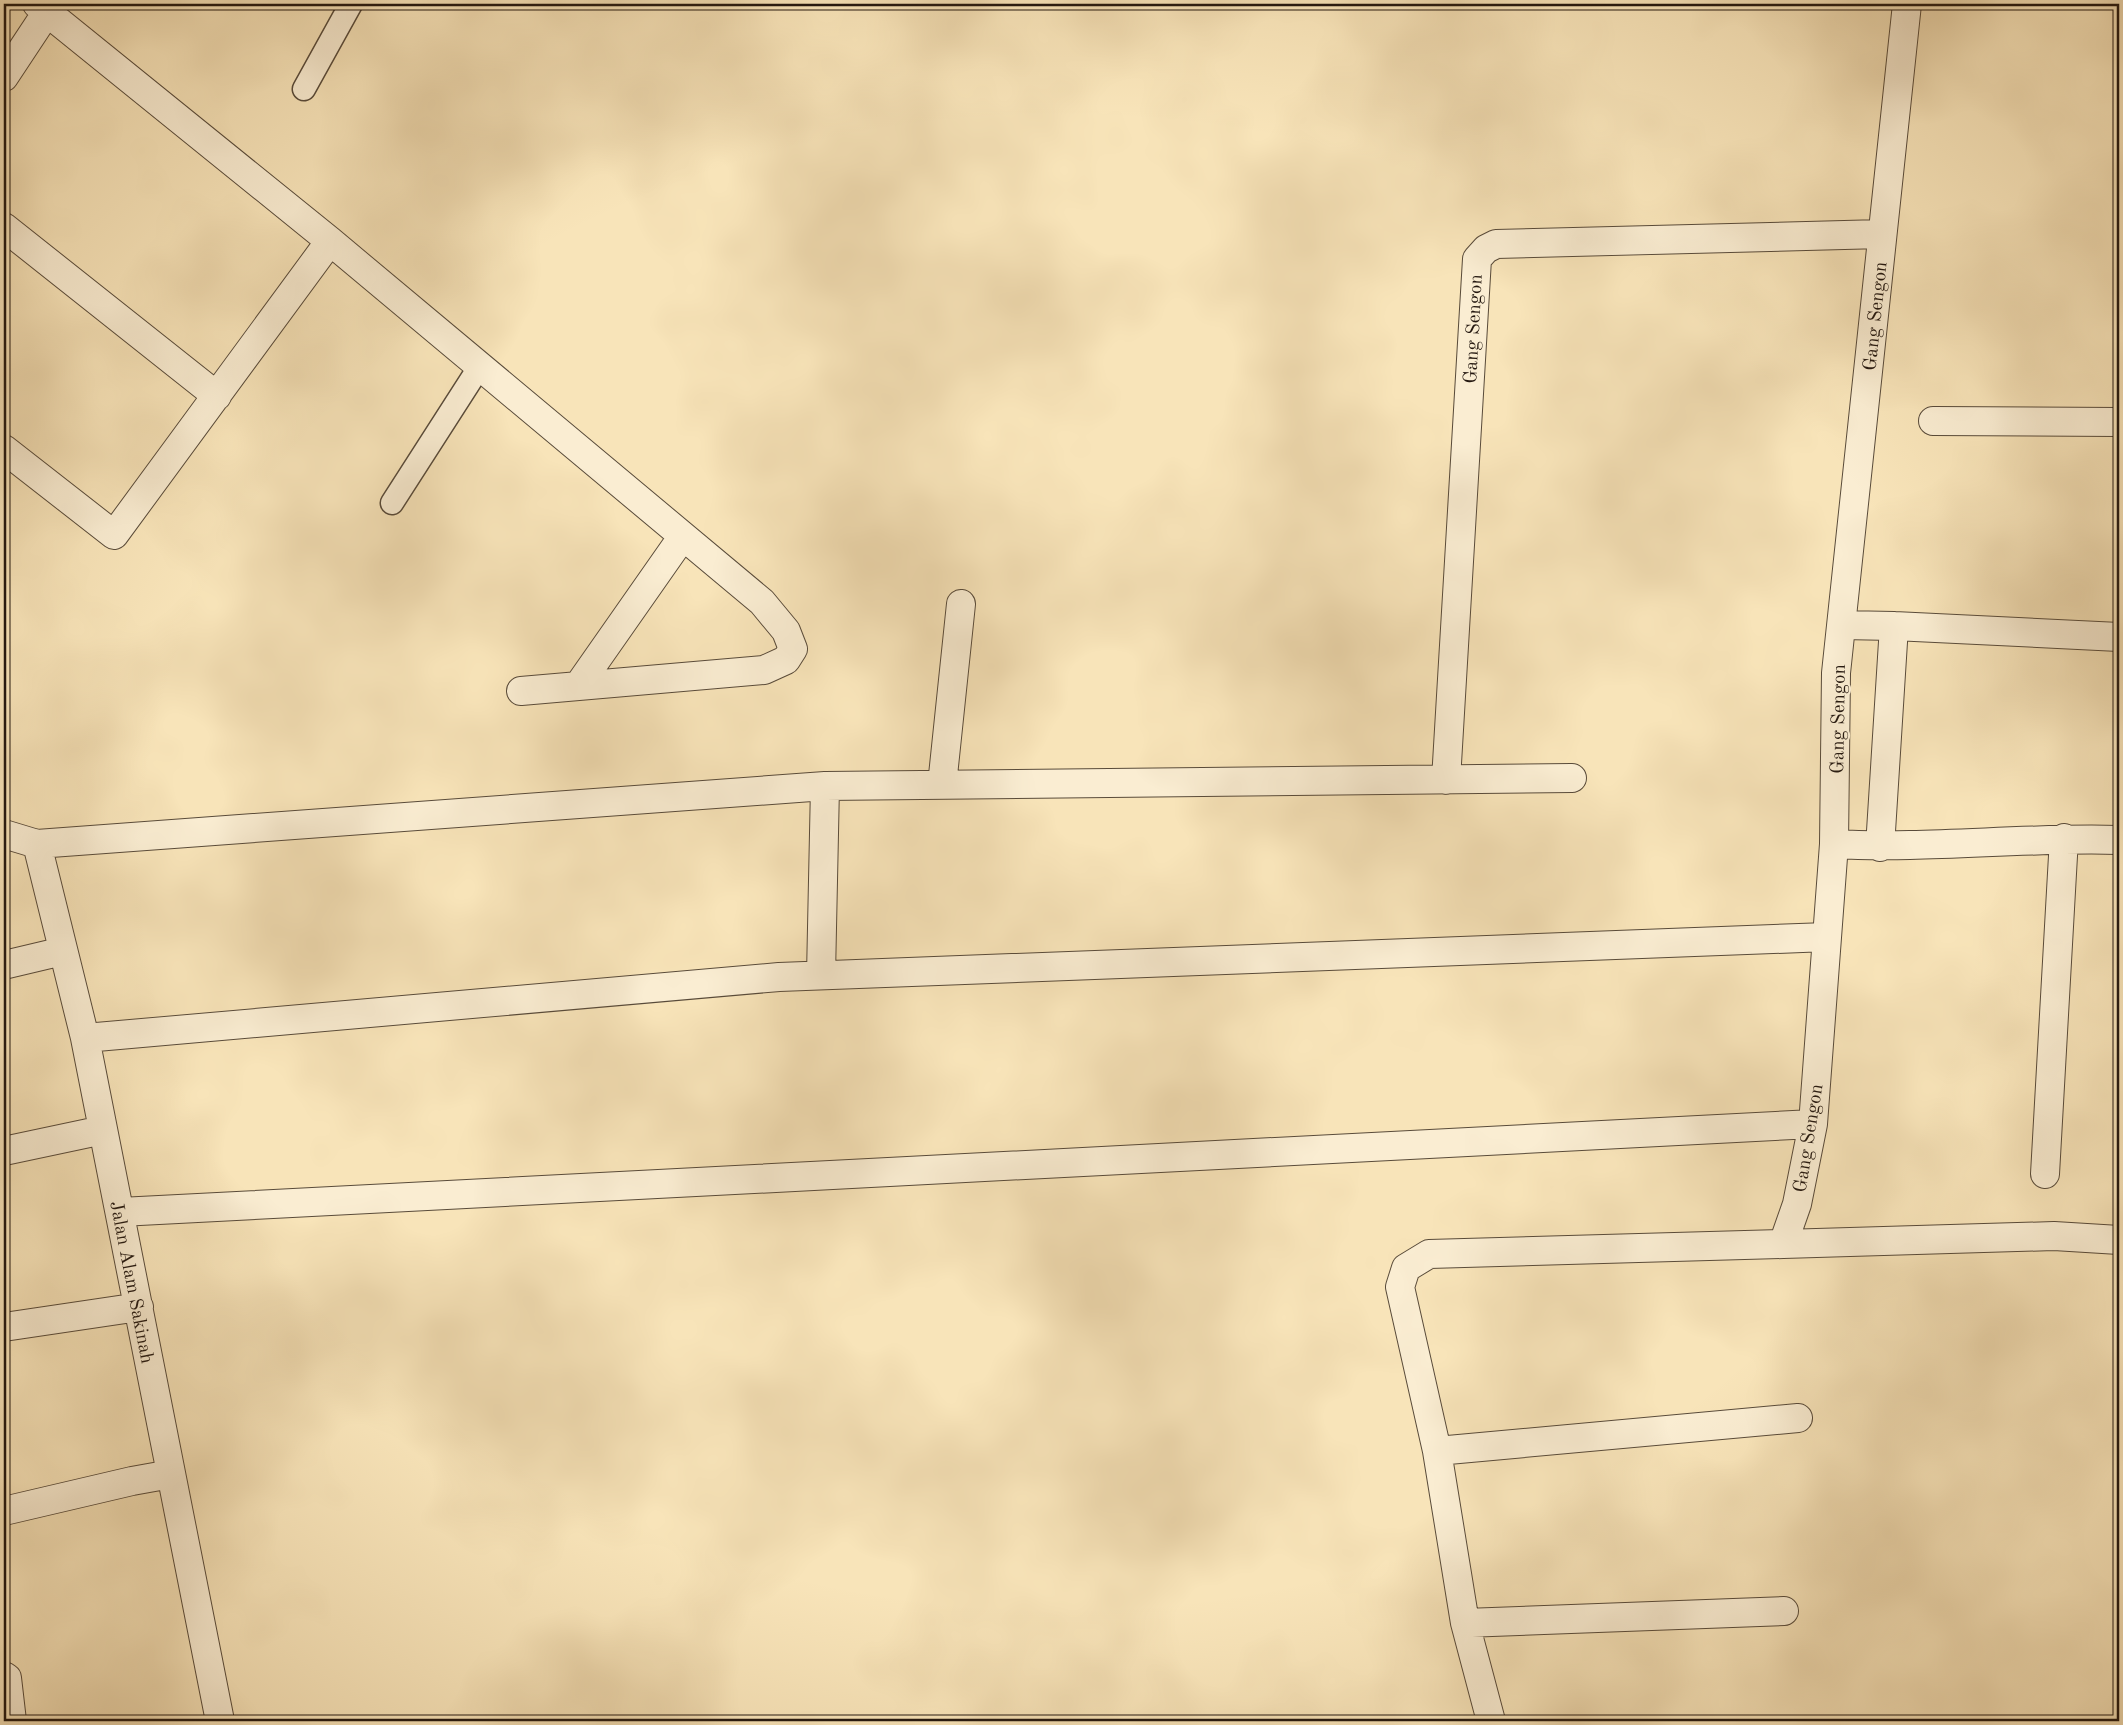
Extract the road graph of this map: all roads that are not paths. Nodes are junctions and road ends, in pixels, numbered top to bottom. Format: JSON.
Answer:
{"nodes":[{"id":1,"x":351,"y":4,"type":"edge"},
{"id":2,"x":1907,"y":4,"type":"edge"},
{"id":3,"x":42,"y":8,"type":"edge"},
{"id":4,"x":4,"y":77,"type":"edge"},
{"id":5,"x":304,"y":89,"type":"dead end"},
{"id":6,"x":4,"y":228,"type":"edge"},
{"id":7,"x":1882,"y":234,"type":"junction"},
{"id":8,"x":330,"y":241,"type":"junction"},
{"id":9,"x":480,"y":366,"type":"junction"},
{"id":10,"x":217,"y":396,"type":"junction"},
{"id":11,"x":1934,"y":420,"type":"dead end"},
{"id":12,"x":2119,"y":422,"type":"edge"},
{"id":13,"x":4,"y":449,"type":"edge"},
{"id":14,"x":392,"y":503,"type":"dead end"},
{"id":15,"x":683,"y":536,"type":"junction"},
{"id":16,"x":961,"y":604,"type":"dead end"},
{"id":17,"x":1842,"y":625,"type":"junction"},
{"id":18,"x":1894,"y":626,"type":"junction"},
{"id":19,"x":2119,"y":637,"type":"edge"},
{"id":20,"x":578,"y":686,"type":"junction"},
{"id":21,"x":521,"y":691,"type":"dead end"},
{"id":22,"x":1572,"y":778,"type":"dead end"},
{"id":23,"x":1446,"y":780,"type":"junction"},
{"id":24,"x":942,"y":785,"type":"junction"},
{"id":25,"x":825,"y":786,"type":"junction"},
{"id":26,"x":4,"y":834,"type":"edge"},
{"id":27,"x":2064,"y":838,"type":"junction"},
{"id":28,"x":2119,"y":840,"type":"edge"},
{"id":29,"x":37,"y":844,"type":"junction"},
{"id":30,"x":1834,"y":844,"type":"junction"},
{"id":31,"x":1880,"y":847,"type":"junction"},
{"id":32,"x":1827,"y":937,"type":"junction"},
{"id":33,"x":63,"y":951,"type":"junction"},
{"id":34,"x":4,"y":965,"type":"edge"},
{"id":35,"x":821,"y":974,"type":"junction"},
{"id":36,"x":85,"y":1038,"type":"junction"},
{"id":37,"x":1813,"y":1124,"type":"junction"},
{"id":38,"x":103,"y":1130,"type":"junction"},
{"id":39,"x":4,"y":1151,"type":"edge"},
{"id":40,"x":2045,"y":1174,"type":"dead end"},
{"id":41,"x":120,"y":1212,"type":"junction"},
{"id":42,"x":2119,"y":1240,"type":"edge"},
{"id":43,"x":1783,"y":1244,"type":"junction"},
{"id":44,"x":138,"y":1306,"type":"junction"},
{"id":45,"x":4,"y":1327,"type":"edge"},
{"id":46,"x":1798,"y":1418,"type":"dead end"},
{"id":47,"x":1437,"y":1451,"type":"junction"},
{"id":48,"x":171,"y":1474,"type":"junction"},
{"id":49,"x":4,"y":1511,"type":"edge"},
{"id":50,"x":1784,"y":1611,"type":"dead end"},
{"id":51,"x":1465,"y":1623,"type":"junction"},
{"id":52,"x":4,"y":1676,"type":"edge"},
{"id":53,"x":12,"y":1721,"type":"edge"},
{"id":54,"x":220,"y":1721,"type":"edge"},
{"id":55,"x":1491,"y":1721,"type":"edge"}],
"edges":[{"from":1,"to":5,"type":"lane"},
{"from":2,"to":7,"type":"street","name":"Gang Sengon"},
{"from":3,"to":4,"type":"street"},
{"from":3,"to":8,"type":"street"},
{"from":6,"to":10,"type":"street"},
{"from":7,"to":17,"type":"street","name":"Gang Sengon"},
{"from":7,"to":23,"type":"street","name":"Gang Sengon"},
{"from":8,"to":9,"type":"street"},
{"from":8,"to":10,"type":"street"},
{"from":9,"to":14,"type":"lane"},
{"from":9,"to":15,"type":"street"},
{"from":10,"to":13,"type":"street"},
{"from":11,"to":12,"type":"street"},
{"from":15,"to":20,"type":"street"},
{"from":15,"to":20,"type":"street"},
{"from":16,"to":24,"type":"street"},
{"from":17,"to":18,"type":"street"},
{"from":17,"to":30,"type":"street","name":"Gang Sengon"},
{"from":18,"to":19,"type":"street"},
{"from":18,"to":31,"type":"street"},
{"from":20,"to":21,"type":"street"},
{"from":22,"to":23,"type":"street"},
{"from":23,"to":24,"type":"street"},
{"from":24,"to":25,"type":"street"},
{"from":25,"to":29,"type":"street"},
{"from":25,"to":35,"type":"street"},
{"from":26,"to":29,"type":"street"},
{"from":27,"to":28,"type":"street"},
{"from":27,"to":31,"type":"street"},
{"from":27,"to":40,"type":"street"},
{"from":29,"to":33,"type":"street","name":"Jalan Alam Sakinah"},
{"from":30,"to":31,"type":"street"},
{"from":30,"to":32,"type":"street","name":"Gang Sengon"},
{"from":32,"to":35,"type":"street"},
{"from":32,"to":37,"type":"street","name":"Gang Sengon"},
{"from":33,"to":34,"type":"street"},
{"from":33,"to":36,"type":"street","name":"Jalan Alam Sakinah"},
{"from":35,"to":36,"type":"street"},
{"from":36,"to":38,"type":"street","name":"Jalan Alam Sakinah"},
{"from":37,"to":41,"type":"street"},
{"from":37,"to":43,"type":"street","name":"Gang Sengon"},
{"from":38,"to":39,"type":"street"},
{"from":38,"to":41,"type":"street","name":"Jalan Alam Sakinah"},
{"from":41,"to":44,"type":"street","name":"Jalan Alam Sakinah"},
{"from":42,"to":43,"type":"street"},
{"from":43,"to":47,"type":"street"},
{"from":44,"to":45,"type":"street"},
{"from":44,"to":48,"type":"street","name":"Jalan Alam Sakinah"},
{"from":46,"to":47,"type":"street"},
{"from":47,"to":51,"type":"street"},
{"from":48,"to":49,"type":"street"},
{"from":48,"to":54,"type":"street","name":"Jalan Alam Sakinah"},
{"from":50,"to":51,"type":"street"},
{"from":51,"to":55,"type":"street"},
{"from":52,"to":53,"type":"street"}]}
